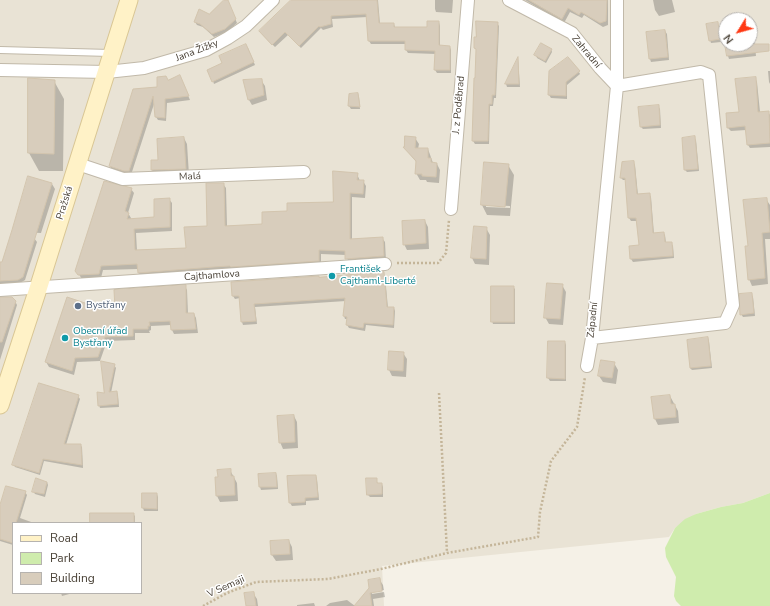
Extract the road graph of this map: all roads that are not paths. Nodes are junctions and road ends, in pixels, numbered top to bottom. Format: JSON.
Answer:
{"nodes":[{"id":1,"x":129,"y":0,"type":"edge"},
{"id":2,"x":273,"y":0,"type":"edge"},
{"id":3,"x":468,"y":0,"type":"edge"},
{"id":4,"x":509,"y":0,"type":"edge"},
{"id":5,"x":617,"y":0,"type":"edge"},
{"id":6,"x":0,"y":50,"type":"edge"},
{"id":7,"x":113,"y":53,"type":"junction"},
{"id":8,"x":0,"y":70,"type":"edge"},
{"id":9,"x":107,"y":72,"type":"junction"},
{"id":10,"x":617,"y":86,"type":"junction"},
{"id":11,"x":78,"y":164,"type":"junction"},
{"id":12,"x":304,"y":172,"type":"dead end"},
{"id":13,"x":451,"y":209,"type":"road end"},
{"id":14,"x":385,"y":264,"type":"road end"},
{"id":15,"x":38,"y":289,"type":"junction"},
{"id":16,"x":0,"y":290,"type":"edge"},
{"id":17,"x":592,"y":338,"type":"junction"},
{"id":18,"x":587,"y":366,"type":"road end"},
{"id":19,"x":4,"y":376,"type":"edge"},
{"id":20,"x":0,"y":405,"type":"edge"}],
"edges":[{"from":1,"to":7,"type":"street","name":"Pražská"},
{"from":2,"to":9,"type":"street","name":"Jana Žižky"},
{"from":3,"to":13,"type":"street","name":"J. z Poděbrad"},
{"from":4,"to":10,"type":"street","name":"Zahradní"},
{"from":5,"to":10,"type":"street","name":"Západní"},
{"from":6,"to":7,"type":"lane"},
{"from":7,"to":9,"type":"street","name":"Pražská"},
{"from":8,"to":9,"type":"street","name":"Jana Žižky"},
{"from":9,"to":11,"type":"street","name":"Pražská"},
{"from":10,"to":17,"type":"street","name":"Západní"},
{"from":10,"to":17,"type":"street"},
{"from":11,"to":12,"type":"street","name":"Malá"},
{"from":11,"to":15,"type":"street","name":"Pražská"},
{"from":14,"to":15,"type":"street","name":"Cajthamlova"},
{"from":15,"to":16,"type":"street","name":"Cajthamlova"},
{"from":15,"to":19,"type":"street","name":"Pražská"},
{"from":17,"to":18,"type":"street","name":"Západní"},
{"from":19,"to":20,"type":"street","name":"Pražská"}]}
